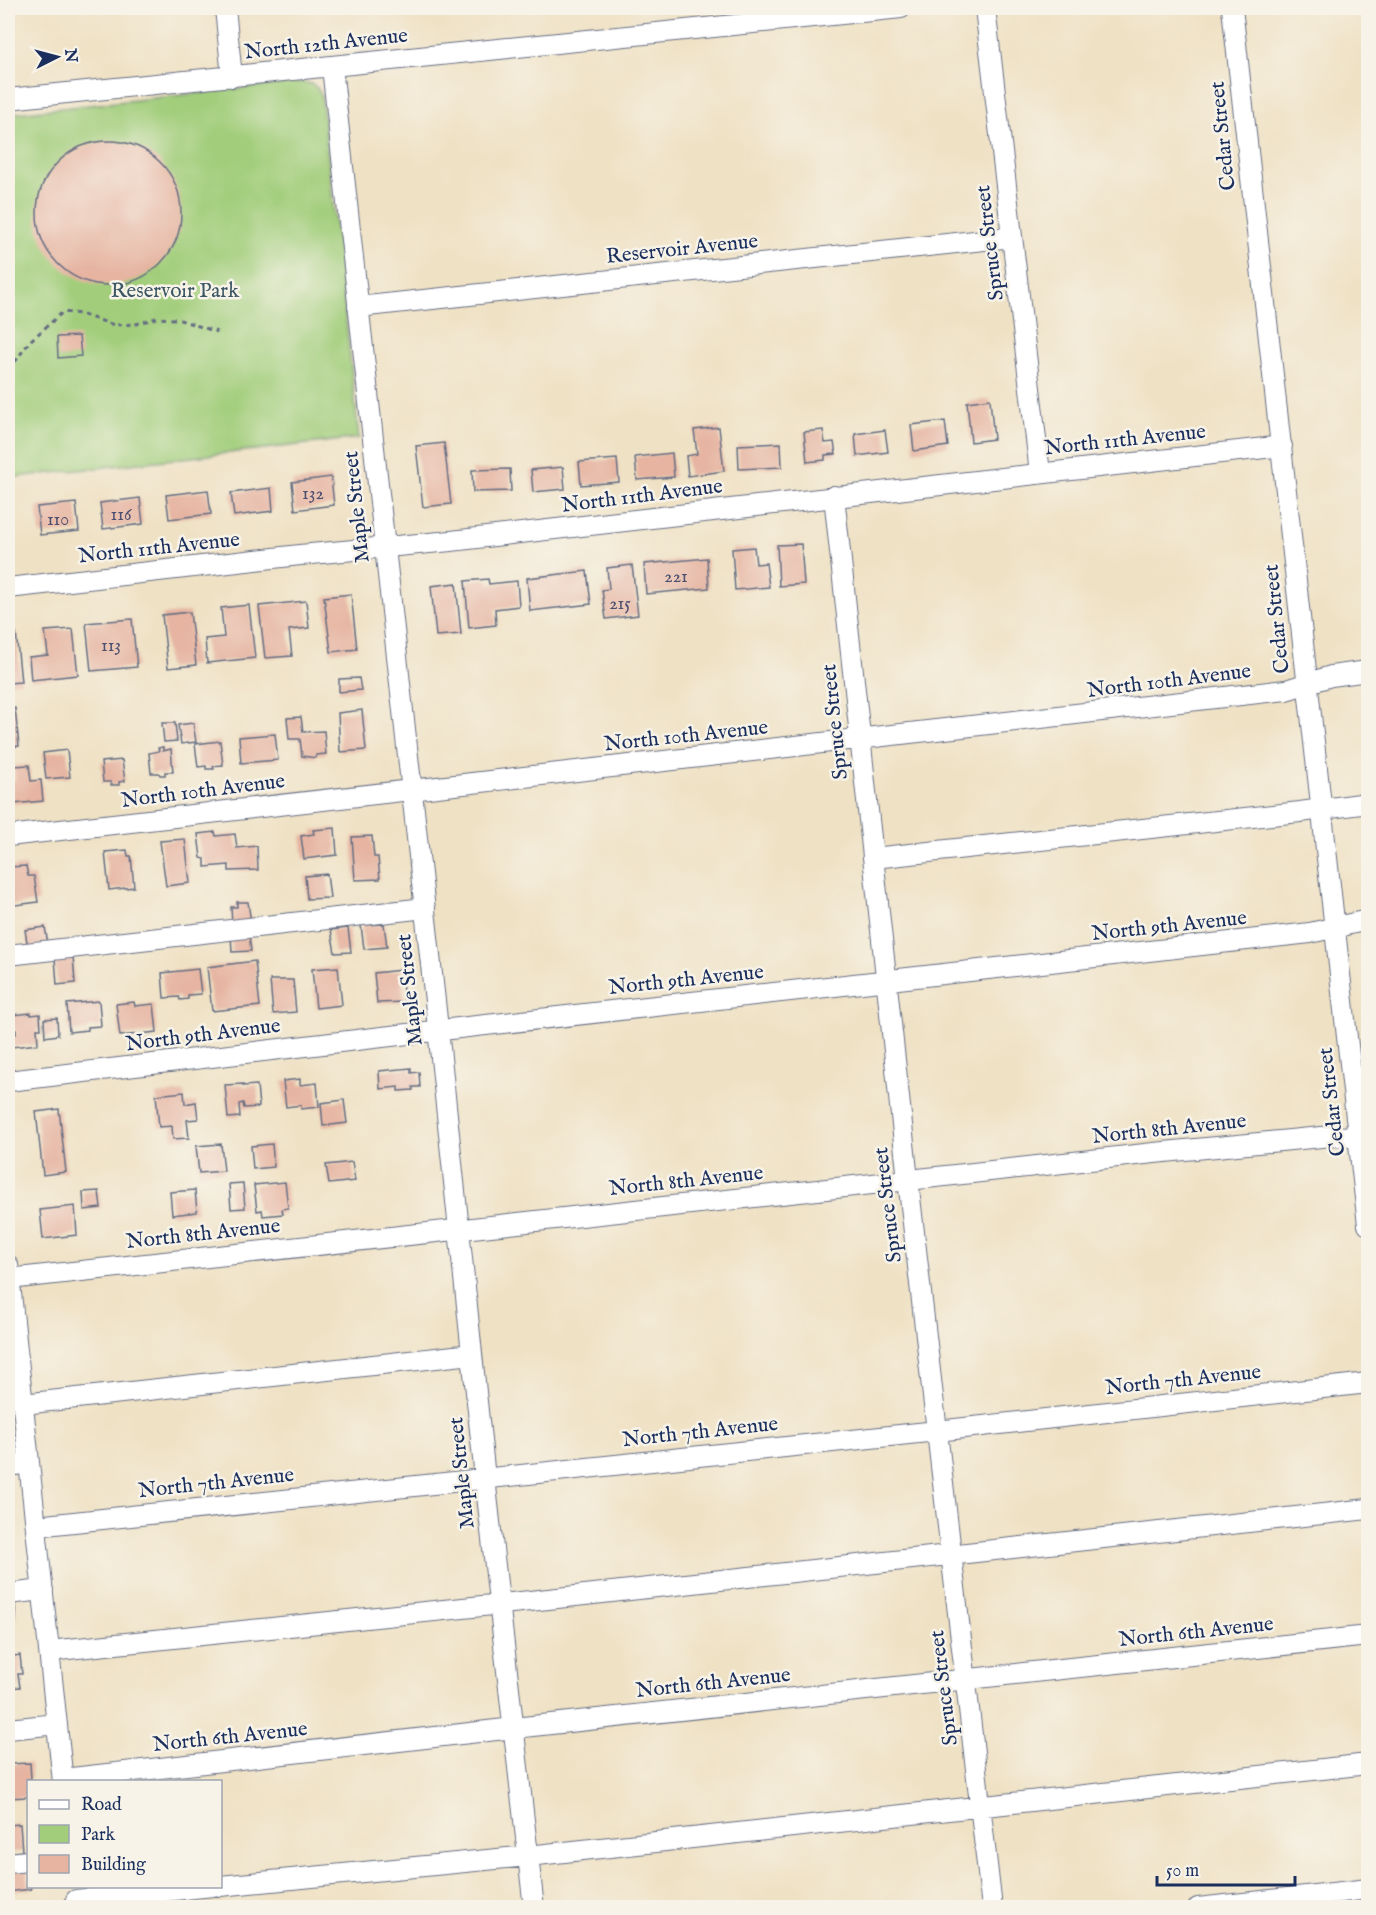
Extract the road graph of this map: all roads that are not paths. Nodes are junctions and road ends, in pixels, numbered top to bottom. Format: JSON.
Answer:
{"nodes":[{"id":1,"x":225,"y":8,"type":"edge"},
{"id":2,"x":901,"y":8,"type":"edge"},
{"id":3,"x":985,"y":8,"type":"edge"},
{"id":4,"x":1232,"y":8,"type":"edge"},
{"id":5,"x":332,"y":67,"type":"junction"},
{"id":6,"x":232,"y":77,"type":"junction"},
{"id":7,"x":8,"y":99,"type":"edge"},
{"id":8,"x":1012,"y":237,"type":"junction"},
{"id":9,"x":358,"y":307,"type":"junction"},
{"id":10,"x":1282,"y":446,"type":"junction"},
{"id":11,"x":1040,"y":473,"type":"junction"},
{"id":12,"x":834,"y":496,"type":"junction"},
{"id":13,"x":385,"y":547,"type":"junction"},
{"id":14,"x":8,"y":588,"type":"edge"},
{"id":15,"x":1368,"y":671,"type":"edge"},
{"id":16,"x":1307,"y":684,"type":"junction"},
{"id":17,"x":860,"y":740,"type":"junction"},
{"id":18,"x":411,"y":790,"type":"junction"},
{"id":19,"x":1368,"y":803,"type":"edge"},
{"id":20,"x":1322,"y":809,"type":"junction"},
{"id":21,"x":8,"y":836,"type":"edge"},
{"id":22,"x":873,"y":858,"type":"junction"},
{"id":23,"x":424,"y":908,"type":"junction"},
{"id":24,"x":1368,"y":920,"type":"edge"},
{"id":25,"x":1335,"y":927,"type":"junction"},
{"id":26,"x":8,"y":954,"type":"edge"},
{"id":27,"x":886,"y":981,"type":"junction"},
{"id":28,"x":438,"y":1031,"type":"junction"},
{"id":29,"x":8,"y":1081,"type":"edge"},
{"id":30,"x":1364,"y":1137,"type":"edge"},
{"id":31,"x":908,"y":1180,"type":"junction"},
{"id":32,"x":1368,"y":1225,"type":"edge"},
{"id":33,"x":458,"y":1230,"type":"junction"},
{"id":34,"x":8,"y":1272,"type":"edge"},
{"id":35,"x":472,"y":1354,"type":"junction"},
{"id":36,"x":1368,"y":1383,"type":"edge"},
{"id":37,"x":23,"y":1404,"type":"junction"},
{"id":38,"x":937,"y":1431,"type":"junction"},
{"id":39,"x":29,"y":1463,"type":"junction"},
{"id":40,"x":8,"y":1466,"type":"edge"},
{"id":41,"x":485,"y":1478,"type":"junction"},
{"id":42,"x":1368,"y":1509,"type":"edge"},
{"id":43,"x":36,"y":1526,"type":"junction"},
{"id":44,"x":952,"y":1555,"type":"junction"},
{"id":45,"x":43,"y":1590,"type":"junction"},
{"id":46,"x":8,"y":1594,"type":"edge"},
{"id":47,"x":500,"y":1604,"type":"junction"},
{"id":48,"x":1368,"y":1636,"type":"edge"},
{"id":49,"x":49,"y":1651,"type":"junction"},
{"id":50,"x":966,"y":1680,"type":"junction"},
{"id":51,"x":57,"y":1724,"type":"junction"},
{"id":52,"x":514,"y":1728,"type":"junction"},
{"id":53,"x":8,"y":1729,"type":"edge"},
{"id":54,"x":1368,"y":1764,"type":"edge"},
{"id":55,"x":63,"y":1780,"type":"edge"},
{"id":56,"x":980,"y":1806,"type":"junction"},
{"id":57,"x":528,"y":1856,"type":"junction"},
{"id":58,"x":27,"y":1861,"type":"edge"},
{"id":59,"x":8,"y":1863,"type":"edge"},
{"id":60,"x":222,"y":1886,"type":"edge"},
{"id":61,"x":201,"y":1888,"type":"edge"},
{"id":62,"x":1368,"y":1889,"type":"edge"},
{"id":63,"x":76,"y":1898,"type":"edge"},
{"id":64,"x":534,"y":1908,"type":"edge"},
{"id":65,"x":992,"y":1908,"type":"edge"},
{"id":66,"x":1198,"y":1908,"type":"edge"}],
"edges":[{"from":1,"to":6,"type":"street"},
{"from":2,"to":5,"type":"street","name":"North 12th Avenue"},
{"from":3,"to":8,"type":"street","name":"Spruce Street"},
{"from":4,"to":10,"type":"street","name":"Cedar Street"},
{"from":5,"to":6,"type":"street","name":"North 12th Avenue"},
{"from":5,"to":9,"type":"street","name":"Maple Street"},
{"from":6,"to":7,"type":"street","name":"North 12th Avenue"},
{"from":8,"to":9,"type":"street","name":"Reservoir Avenue"},
{"from":8,"to":11,"type":"street","name":"Spruce Street"},
{"from":9,"to":13,"type":"street","name":"Maple Street"},
{"from":10,"to":11,"type":"street","name":"North 11th Avenue"},
{"from":10,"to":16,"type":"street","name":"Cedar Street"},
{"from":11,"to":12,"type":"street","name":"North 11th Avenue"},
{"from":12,"to":13,"type":"street","name":"North 11th Avenue"},
{"from":12,"to":17,"type":"street","name":"Spruce Street"},
{"from":13,"to":14,"type":"street","name":"North 11th Avenue"},
{"from":13,"to":18,"type":"street","name":"Maple Street"},
{"from":15,"to":16,"type":"street","name":"North 10th Avenue"},
{"from":16,"to":17,"type":"street","name":"North 10th Avenue"},
{"from":16,"to":20,"type":"street","name":"Cedar Street"},
{"from":17,"to":18,"type":"street","name":"North 10th Avenue"},
{"from":17,"to":22,"type":"street","name":"Spruce Street"},
{"from":18,"to":21,"type":"street","name":"North 10th Avenue"},
{"from":18,"to":23,"type":"street","name":"Maple Street"},
{"from":19,"to":20,"type":"street"},
{"from":20,"to":22,"type":"street"},
{"from":20,"to":25,"type":"street","name":"Cedar Street"},
{"from":22,"to":27,"type":"street","name":"Spruce Street"},
{"from":23,"to":26,"type":"street"},
{"from":23,"to":28,"type":"street","name":"Maple Street"},
{"from":24,"to":25,"type":"street","name":"North 9th Avenue"},
{"from":25,"to":27,"type":"street","name":"North 9th Avenue"},
{"from":25,"to":30,"type":"street","name":"Cedar Street"},
{"from":27,"to":28,"type":"street","name":"North 9th Avenue"},
{"from":27,"to":31,"type":"street","name":"Spruce Street"},
{"from":28,"to":29,"type":"street","name":"North 9th Avenue"},
{"from":28,"to":33,"type":"street","name":"Maple Street"},
{"from":30,"to":31,"type":"street","name":"North 8th Avenue"},
{"from":30,"to":32,"type":"street","name":"Cedar Street"},
{"from":31,"to":33,"type":"street","name":"North 8th Avenue"},
{"from":31,"to":38,"type":"street","name":"Spruce Street"},
{"from":33,"to":34,"type":"street","name":"North 8th Avenue"},
{"from":33,"to":35,"type":"street","name":"Maple Street"},
{"from":34,"to":37,"type":"street"},
{"from":35,"to":37,"type":"street"},
{"from":35,"to":41,"type":"street","name":"Maple Street"},
{"from":36,"to":38,"type":"street","name":"North 7th Avenue"},
{"from":37,"to":39,"type":"street"},
{"from":38,"to":41,"type":"street","name":"North 7th Avenue"},
{"from":38,"to":44,"type":"street","name":"Spruce Street"},
{"from":39,"to":40,"type":"street"},
{"from":39,"to":43,"type":"street"},
{"from":41,"to":43,"type":"street","name":"North 7th Avenue"},
{"from":41,"to":47,"type":"street","name":"Maple Street"},
{"from":42,"to":44,"type":"street"},
{"from":43,"to":45,"type":"street"},
{"from":44,"to":47,"type":"street"},
{"from":44,"to":50,"type":"street","name":"Spruce Street"},
{"from":45,"to":46,"type":"street"},
{"from":45,"to":49,"type":"street"},
{"from":47,"to":49,"type":"street"},
{"from":47,"to":52,"type":"street","name":"Maple Street"},
{"from":48,"to":50,"type":"street","name":"North 6th Avenue"},
{"from":49,"to":51,"type":"street"},
{"from":50,"to":52,"type":"street","name":"North 6th Avenue"},
{"from":50,"to":56,"type":"street","name":"Spruce Street"},
{"from":51,"to":53,"type":"street"},
{"from":51,"to":55,"type":"street"},
{"from":52,"to":55,"type":"street","name":"North 6th Avenue"},
{"from":52,"to":57,"type":"street","name":"Maple Street"},
{"from":54,"to":56,"type":"street"},
{"from":56,"to":57,"type":"street"},
{"from":56,"to":65,"type":"street","name":"Spruce Street"},
{"from":57,"to":60,"type":"street"},
{"from":57,"to":64,"type":"street","name":"Maple Street"},
{"from":58,"to":59,"type":"street"},
{"from":61,"to":63,"type":"street"},
{"from":62,"to":66,"type":"street"}]}
